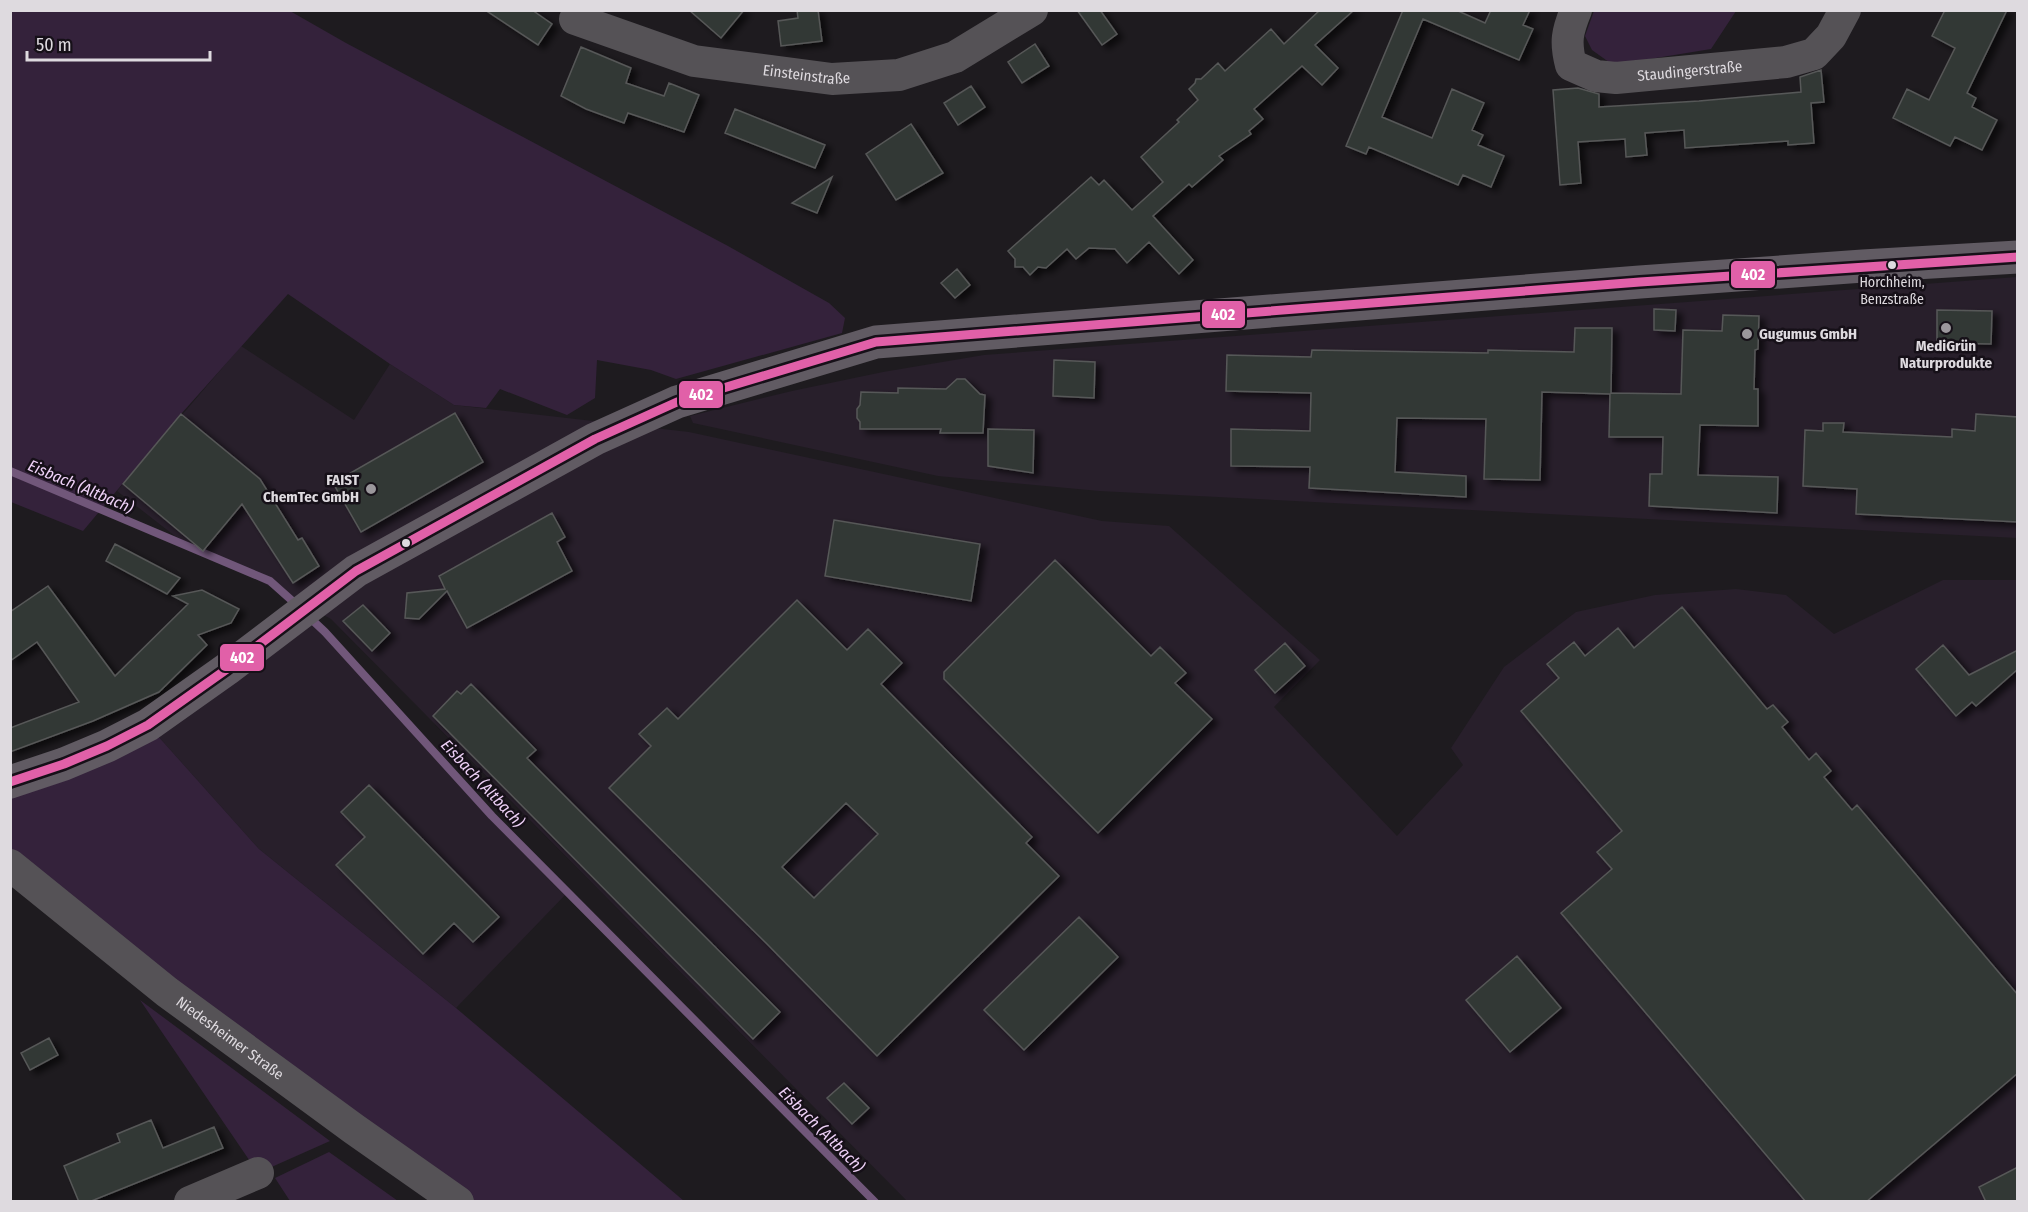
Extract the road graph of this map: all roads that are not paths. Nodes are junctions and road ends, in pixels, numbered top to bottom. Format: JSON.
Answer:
{"nodes":[{"id":1,"x":1032,"y":10,"type":"edge"},
{"id":2,"x":1576,"y":10,"type":"edge"},
{"id":3,"x":1845,"y":10,"type":"edge"},
{"id":4,"x":577,"y":15,"type":"edge"},
{"id":5,"x":2018,"y":257,"type":"edge"},
{"id":6,"x":10,"y":782,"type":"edge"},
{"id":7,"x":10,"y":865,"type":"edge"},
{"id":8,"x":258,"y":1173,"type":"dead end"},
{"id":9,"x":190,"y":1202,"type":"edge"},
{"id":10,"x":458,"y":1202,"type":"edge"}],
"edges":[{"from":1,"to":4,"type":"street","name":"Einsteinstraße"},
{"from":2,"to":3,"type":"street","name":"Staudingerstraße"},
{"from":5,"to":6,"type":"main road"},
{"from":7,"to":10,"type":"street","name":"Niedesheimer Straße"},
{"from":8,"to":9,"type":"street"}]}
